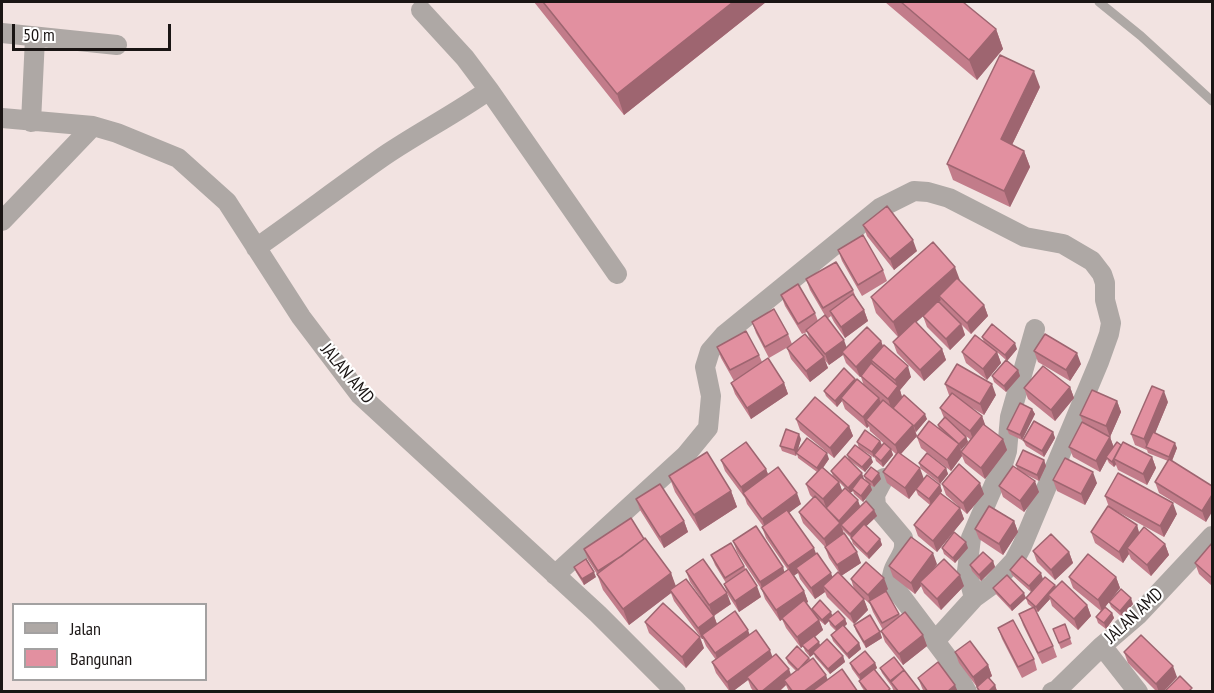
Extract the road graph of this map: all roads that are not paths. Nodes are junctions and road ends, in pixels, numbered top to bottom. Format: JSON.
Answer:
{"nodes":[{"id":1,"x":1099,"y":2,"type":"edge"},
{"id":2,"x":421,"y":10,"type":"dead end"},
{"id":3,"x":2,"y":33,"type":"edge"},
{"id":4,"x":35,"y":38,"type":"junction"},
{"id":5,"x":117,"y":45,"type":"dead end"},
{"id":6,"x":489,"y":90,"type":"junction"},
{"id":7,"x":1212,"y":101,"type":"edge"},
{"id":8,"x":2,"y":118,"type":"edge"},
{"id":9,"x":31,"y":122,"type":"junction"},
{"id":10,"x":93,"y":126,"type":"junction"},
{"id":11,"x":2,"y":222,"type":"edge"},
{"id":12,"x":256,"y":248,"type":"junction"},
{"id":13,"x":617,"y":274,"type":"dead end"},
{"id":14,"x":1035,"y":329,"type":"dead end"},
{"id":15,"x":884,"y":478,"type":"edge"},
{"id":16,"x":1212,"y":536,"type":"edge"},
{"id":17,"x":555,"y":575,"type":"junction"},
{"id":18,"x":974,"y":598,"type":"junction"},
{"id":19,"x":935,"y":641,"type":"junction"},
{"id":20,"x":1102,"y":646,"type":"junction"},
{"id":21,"x":668,"y":690,"type":"edge"},
{"id":22,"x":1055,"y":691,"type":"edge"},
{"id":23,"x":967,"y":692,"type":"edge"},
{"id":24,"x":1138,"y":692,"type":"edge"}],
"edges":[{"from":1,"to":7,"type":"lane"},
{"from":2,"to":6,"type":"street"},
{"from":3,"to":4,"type":"street"},
{"from":4,"to":5,"type":"street"},
{"from":4,"to":9,"type":"street"},
{"from":6,"to":12,"type":"street"},
{"from":6,"to":13,"type":"street"},
{"from":8,"to":9,"type":"street","name":"JALAN AMD"},
{"from":9,"to":10,"type":"street","name":"JALAN AMD"},
{"from":10,"to":11,"type":"street"},
{"from":10,"to":12,"type":"street","name":"JALAN AMD"},
{"from":12,"to":17,"type":"street","name":"JALAN AMD"},
{"from":14,"to":18,"type":"street"},
{"from":15,"to":19,"type":"street"},
{"from":16,"to":20,"type":"street","name":"JALAN AMD"},
{"from":17,"to":18,"type":"street"},
{"from":17,"to":21,"type":"street","name":"JALAN AMD"},
{"from":18,"to":19,"type":"street"},
{"from":19,"to":23,"type":"street"},
{"from":20,"to":22,"type":"street","name":"JALAN AMD"},
{"from":20,"to":24,"type":"street"}]}
